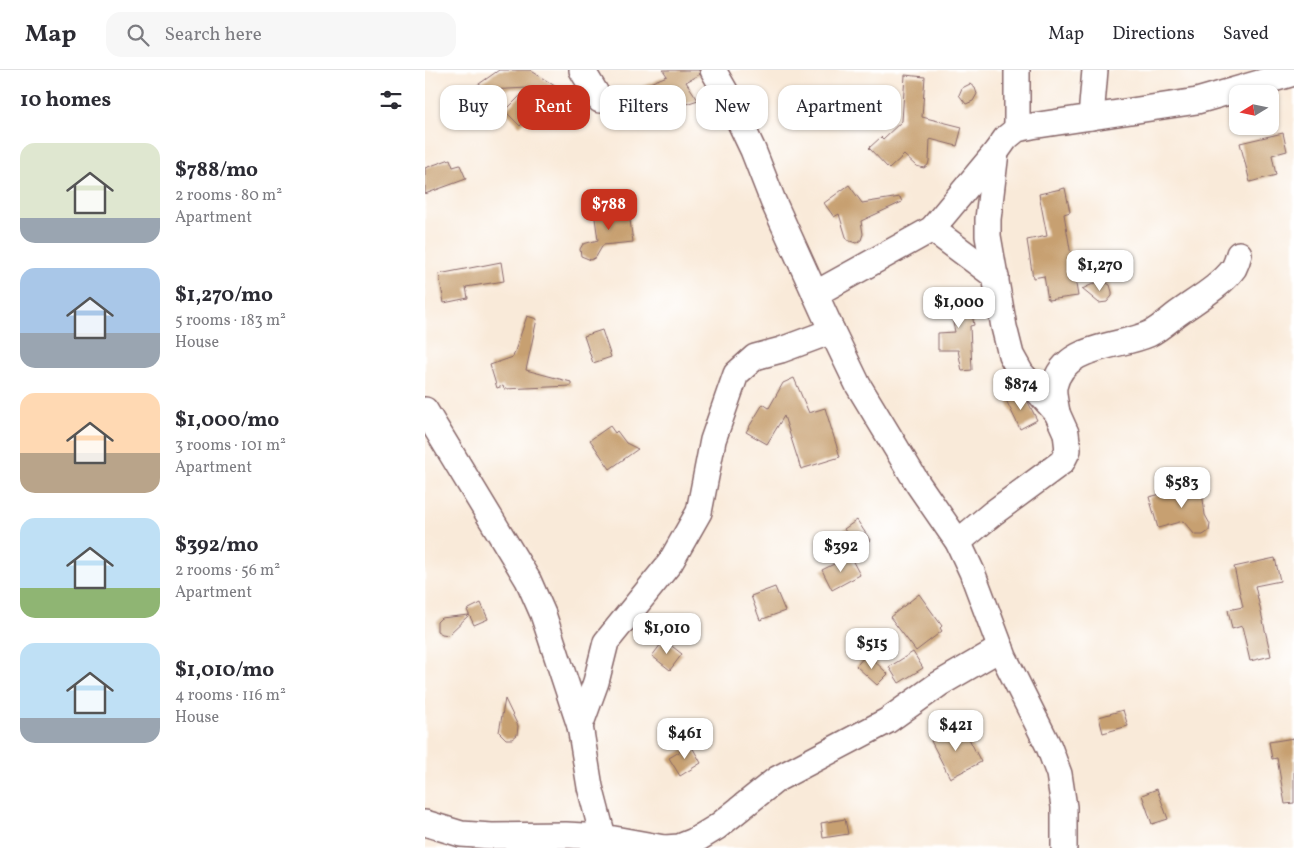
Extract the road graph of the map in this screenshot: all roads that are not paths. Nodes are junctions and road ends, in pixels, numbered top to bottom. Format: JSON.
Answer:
{"nodes":[{"id":1,"x":581,"y":70,"type":"edge"},
{"id":2,"x":713,"y":70,"type":"edge"},
{"id":3,"x":1017,"y":70,"type":"edge"},
{"id":4,"x":1095,"y":70,"type":"edge"},
{"id":5,"x":1294,"y":73,"type":"edge"},
{"id":6,"x":600,"y":100,"type":"dead end"},
{"id":7,"x":1091,"y":117,"type":"junction"},
{"id":8,"x":1017,"y":129,"type":"junction"},
{"id":9,"x":996,"y":152,"type":"junction"},
{"id":10,"x":933,"y":229,"type":"junction"},
{"id":11,"x":1239,"y":254,"type":"dead end"},
{"id":12,"x":996,"y":277,"type":"junction"},
{"id":13,"x":815,"y":294,"type":"junction"},
{"id":14,"x":832,"y":331,"type":"junction"},
{"id":15,"x":425,"y":410,"type":"edge"},
{"id":16,"x":1057,"y":413,"type":"junction"},
{"id":17,"x":431,"y":434,"type":"edge"},
{"id":18,"x":958,"y":542,"type":"junction"},
{"id":19,"x":1001,"y":648,"type":"junction"},
{"id":20,"x":580,"y":726,"type":"junction"},
{"id":21,"x":425,"y":823,"type":"edge"},
{"id":22,"x":605,"y":843,"type":"edge"},
{"id":23,"x":664,"y":848,"type":"edge"},
{"id":24,"x":1064,"y":848,"type":"edge"}],
"edges":[{"from":1,"to":6,"type":"street"},
{"from":2,"to":13,"type":"street"},
{"from":3,"to":8,"type":"street"},
{"from":4,"to":7,"type":"street"},
{"from":5,"to":7,"type":"street"},
{"from":7,"to":8,"type":"street"},
{"from":8,"to":9,"type":"street"},
{"from":9,"to":10,"type":"street"},
{"from":9,"to":12,"type":"street"},
{"from":10,"to":12,"type":"street"},
{"from":10,"to":13,"type":"street"},
{"from":11,"to":16,"type":"street"},
{"from":12,"to":16,"type":"street"},
{"from":13,"to":14,"type":"street"},
{"from":14,"to":18,"type":"street"},
{"from":14,"to":20,"type":"street"},
{"from":15,"to":17,"type":"street"},
{"from":16,"to":18,"type":"street"},
{"from":17,"to":20,"type":"street"},
{"from":18,"to":19,"type":"street"},
{"from":19,"to":23,"type":"street"},
{"from":19,"to":24,"type":"street"},
{"from":20,"to":22,"type":"street"},
{"from":21,"to":22,"type":"street"},
{"from":22,"to":23,"type":"street"}]}
